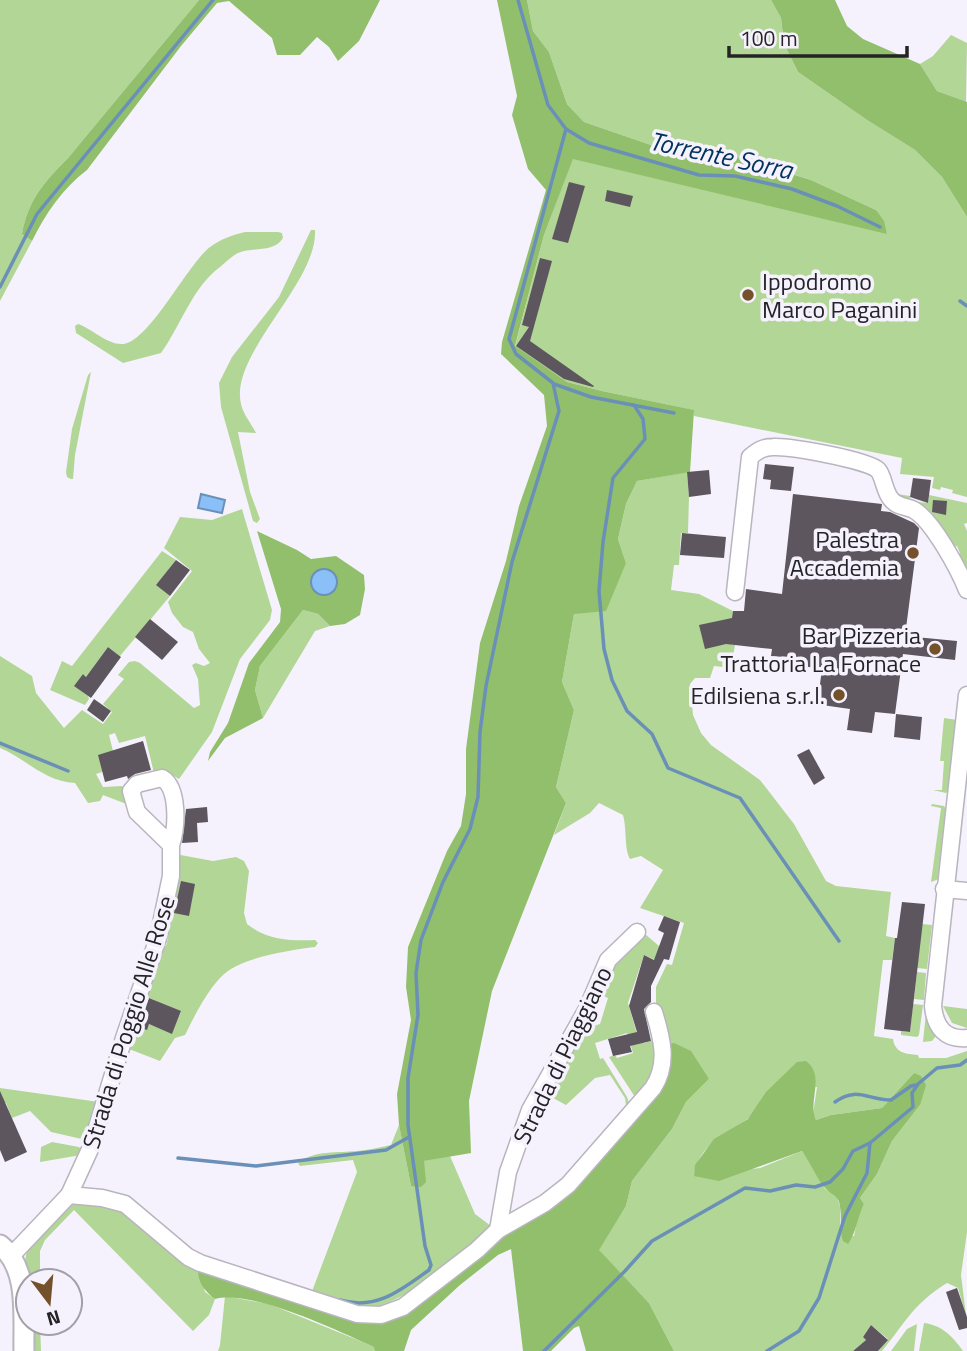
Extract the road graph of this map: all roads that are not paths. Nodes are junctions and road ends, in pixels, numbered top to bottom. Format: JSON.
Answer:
{"nodes":[{"id":1,"x":967,"y":590,"type":"edge"},
{"id":2,"x":735,"y":592,"type":"dead end"},
{"id":3,"x":967,"y":695,"type":"edge"},
{"id":4,"x":171,"y":845,"type":"dead end"},
{"id":5,"x":944,"y":889,"type":"junction"},
{"id":6,"x":967,"y":891,"type":"edge"},
{"id":7,"x":638,"y":932,"type":"dead end"},
{"id":8,"x":654,"y":1012,"type":"dead end"},
{"id":9,"x":967,"y":1038,"type":"edge"},
{"id":10,"x":69,"y":1195,"type":"junction"},
{"id":11,"x":498,"y":1230,"type":"junction"},
{"id":12,"x":5,"y":1250,"type":"edge"},
{"id":13,"x":24,"y":1351,"type":"edge"}],
"edges":[{"from":1,"to":2,"type":"street"},
{"from":3,"to":5,"type":"street"},
{"from":4,"to":10,"type":"street","name":"Strada di Poggio Alle Rose"},
{"from":5,"to":6,"type":"street"},
{"from":5,"to":9,"type":"street"},
{"from":7,"to":11,"type":"street","name":"Strada di Piaggiano"},
{"from":8,"to":11,"type":"street"},
{"from":10,"to":11,"type":"street"},
{"from":10,"to":12,"type":"street"},
{"from":12,"to":13,"type":"main road"}]}
